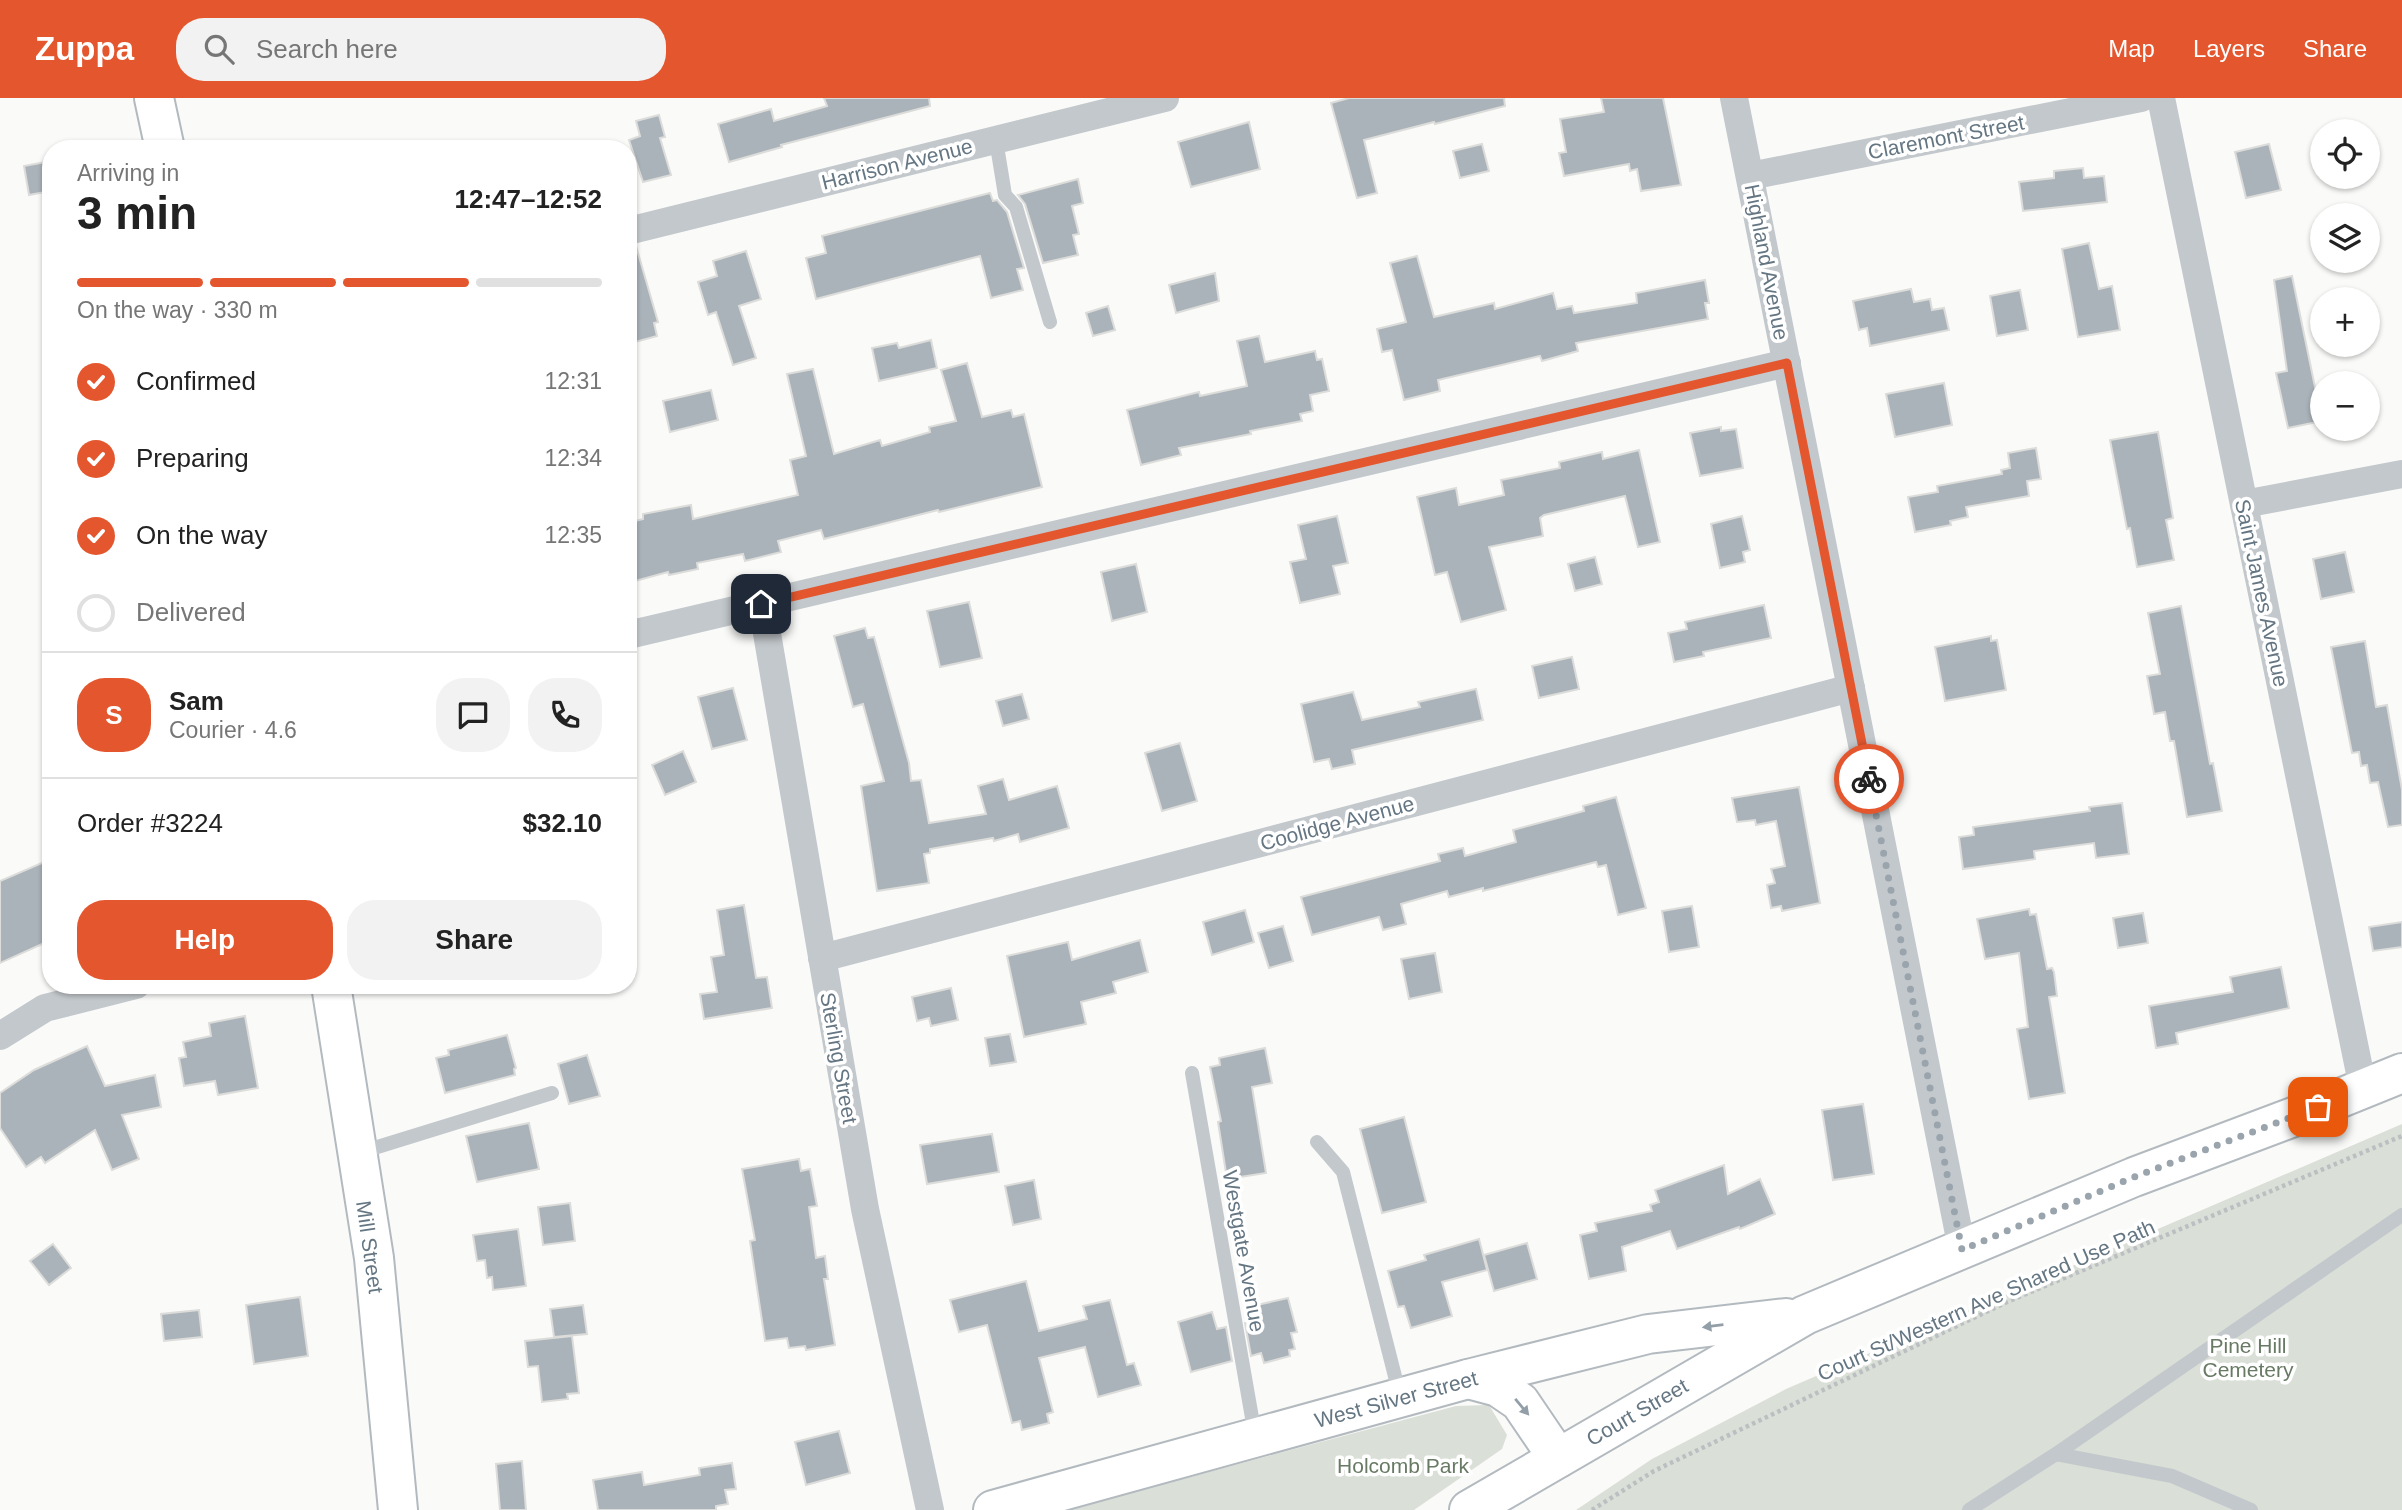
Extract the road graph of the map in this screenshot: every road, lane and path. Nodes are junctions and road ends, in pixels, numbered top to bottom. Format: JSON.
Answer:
{"nodes":[{"id":1,"x":154,"y":98,"type":"edge"},
{"id":2,"x":1165,"y":98,"type":"edge"},
{"id":3,"x":1734,"y":98,"type":"edge"},
{"id":4,"x":2141,"y":98,"type":"edge"},
{"id":5,"x":2161,"y":98,"type":"edge"},
{"id":6,"x":163,"y":140,"type":"edge"},
{"id":7,"x":996,"y":140,"type":"junction"},
{"id":8,"x":1750,"y":176,"type":"junction"},
{"id":9,"x":637,"y":229,"type":"edge"},
{"id":10,"x":1050,"y":321,"type":"dead end"},
{"id":11,"x":1787,"y":363,"type":"junction"},
{"id":12,"x":2402,"y":474,"type":"edge"},
{"id":13,"x":2244,"y":504,"type":"junction"},
{"id":14,"x":761,"y":604,"type":"junction"},
{"id":15,"x":637,"y":633,"type":"edge"},
{"id":16,"x":1851,"y":688,"type":"junction"},
{"id":17,"x":822,"y":958,"type":"junction"},
{"id":18,"x":100,"y":994,"type":"edge"},
{"id":19,"x":332,"y":994,"type":"edge"},
{"id":20,"x":0,"y":1036,"type":"edge"},
{"id":21,"x":1192,"y":1073,"type":"dead end"},
{"id":22,"x":2402,"y":1073,"type":"edge"},
{"id":23,"x":2363,"y":1088,"type":"junction"},
{"id":24,"x":552,"y":1093,"type":"dead end"},
{"id":25,"x":2402,"y":1136,"type":"edge"},
{"id":26,"x":1317,"y":1142,"type":"dead end"},
{"id":27,"x":357,"y":1153,"type":"junction"},
{"id":28,"x":2402,"y":1215,"type":"edge"},
{"id":29,"x":1962,"y":1250,"type":"junction"},
{"id":30,"x":1805,"y":1315,"type":"junction"},
{"id":31,"x":1468,"y":1379,"type":"junction"},
{"id":32,"x":1401,"y":1397,"type":"junction"},
{"id":33,"x":1255,"y":1436,"type":"junction"},
{"id":34,"x":2056,"y":1454,"type":"junction"},
{"id":35,"x":1558,"y":1458,"type":"junction"},
{"id":36,"x":398,"y":1510,"type":"edge"},
{"id":37,"x":930,"y":1510,"type":"edge"},
{"id":38,"x":993,"y":1510,"type":"edge"},
{"id":39,"x":1469,"y":1510,"type":"edge"},
{"id":40,"x":1592,"y":1510,"type":"edge"},
{"id":41,"x":1969,"y":1510,"type":"edge"},
{"id":42,"x":2251,"y":1510,"type":"edge"}],
"edges":[{"from":1,"to":6,"type":"main road"},
{"from":2,"to":7,"type":"street","name":"Harrison Avenue"},
{"from":3,"to":8,"type":"street","name":"Highland Avenue"},
{"from":4,"to":8,"type":"street","name":"Claremont Street"},
{"from":5,"to":13,"type":"street","name":"Saint James Avenue"},
{"from":7,"to":9,"type":"street","name":"Harrison Avenue"},
{"from":7,"to":10,"type":"lane"},
{"from":8,"to":11,"type":"street","name":"Highland Avenue"},
{"from":11,"to":14,"type":"street"},
{"from":11,"to":16,"type":"street","name":"Highland Avenue"},
{"from":12,"to":13,"type":"street"},
{"from":13,"to":23,"type":"street","name":"Saint James Avenue"},
{"from":14,"to":15,"type":"street"},
{"from":14,"to":17,"type":"street","name":"Sterling Street"},
{"from":16,"to":17,"type":"street","name":"Coolidge Avenue"},
{"from":16,"to":29,"type":"street","name":"Highland Avenue"},
{"from":17,"to":37,"type":"street","name":"Sterling Street"},
{"from":18,"to":20,"type":"street"},
{"from":19,"to":27,"type":"main road","name":"Mill Street"},
{"from":21,"to":33,"type":"lane","name":"Westgate Avenue"},
{"from":22,"to":23,"type":"main road"},
{"from":23,"to":29,"type":"main road"},
{"from":24,"to":27,"type":"lane"},
{"from":25,"to":40,"type":"path","name":"Court St/Western Ave Shared Use Path"},
{"from":26,"to":32,"type":"lane"},
{"from":27,"to":36,"type":"main road","name":"Mill Street"},
{"from":28,"to":34,"type":"lane"},
{"from":29,"to":30,"type":"main road"},
{"from":30,"to":31,"type":"main road","name":"West Silver Street","one_way":true},
{"from":30,"to":35,"type":"main road","name":"Court Street"},
{"from":31,"to":32,"type":"main road","name":"West Silver Street"},
{"from":31,"to":35,"type":"main road","one_way":true},
{"from":32,"to":33,"type":"main road","name":"West Silver Street"},
{"from":33,"to":38,"type":"main road","name":"West Silver Street"},
{"from":34,"to":41,"type":"lane"},
{"from":34,"to":42,"type":"lane"},
{"from":35,"to":39,"type":"main road","name":"Court Street"}]}
